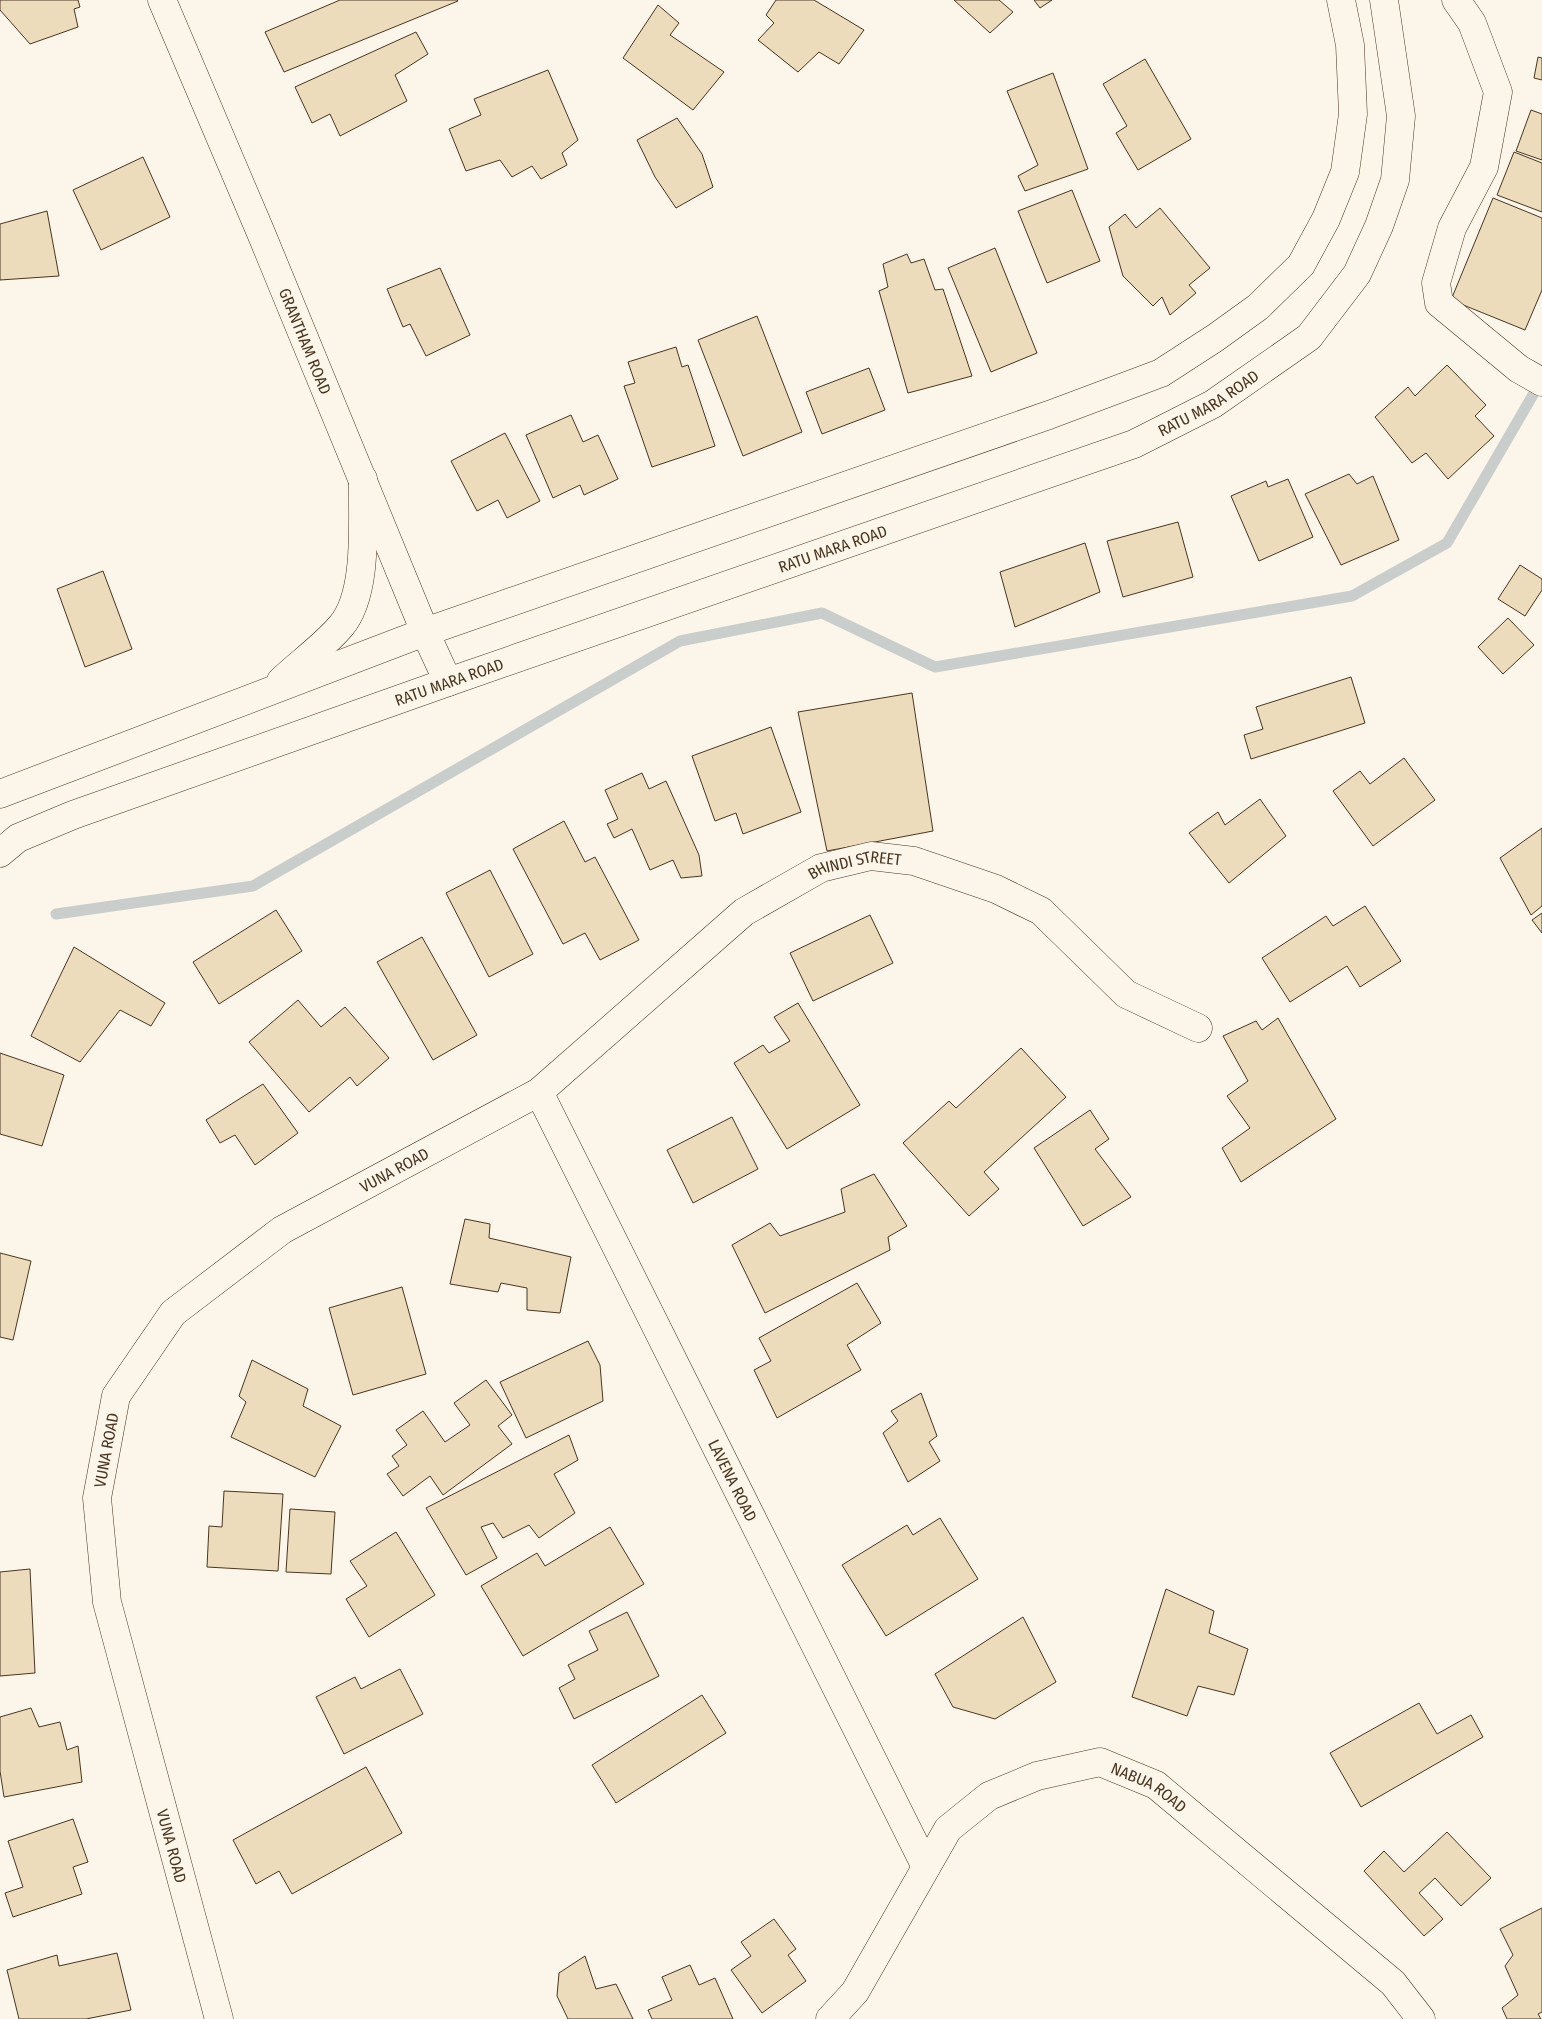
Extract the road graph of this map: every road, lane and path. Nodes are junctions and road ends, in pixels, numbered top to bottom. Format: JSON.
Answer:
{"nodes":[{"id":1,"x":162,"y":0,"type":"edge"},
{"id":2,"x":1341,"y":0,"type":"edge"},
{"id":3,"x":1384,"y":0,"type":"edge"},
{"id":4,"x":1456,"y":0,"type":"edge"},
{"id":5,"x":1531,"y":376,"type":"edge"},
{"id":6,"x":363,"y":480,"type":"junction"},
{"id":7,"x":425,"y":632,"type":"junction"},
{"id":8,"x":448,"y":682,"type":"junction"},
{"id":9,"x":268,"y":692,"type":"junction"},
{"id":10,"x":0,"y":794,"type":"edge"},
{"id":11,"x":0,"y":853,"type":"edge"},
{"id":12,"x":1198,"y":1028,"type":"dead end"},
{"id":13,"x":539,"y":1092,"type":"junction"},
{"id":14,"x":926,"y":1868,"type":"junction"},
{"id":15,"x":219,"y":2019,"type":"edge"},
{"id":16,"x":830,"y":2019,"type":"edge"},
{"id":17,"x":1421,"y":2019,"type":"edge"}],
"edges":[{"from":1,"to":6,"type":"main road","name":"GRANTHAM ROAD"},
{"from":2,"to":7,"type":"main road"},
{"from":3,"to":8,"type":"main road","name":"RATU MARA ROAD"},
{"from":4,"to":5,"type":"main road"},
{"from":6,"to":7,"type":"main road","name":"GRANTHAM ROAD"},
{"from":6,"to":9,"type":"main road"},
{"from":7,"to":8,"type":"main road","name":"GRANTHAM ROAD"},
{"from":7,"to":9,"type":"main road"},
{"from":8,"to":11,"type":"main road","name":"RATU MARA ROAD"},
{"from":9,"to":10,"type":"main road"},
{"from":12,"to":13,"type":"main road","name":"BHINDI STREET"},
{"from":13,"to":14,"type":"main road","name":"LAVENA ROAD"},
{"from":13,"to":15,"type":"main road","name":"VUNA ROAD"},
{"from":14,"to":16,"type":"main road","name":"NABUA ROAD"},
{"from":14,"to":17,"type":"main road","name":"NABUA ROAD"}]}
